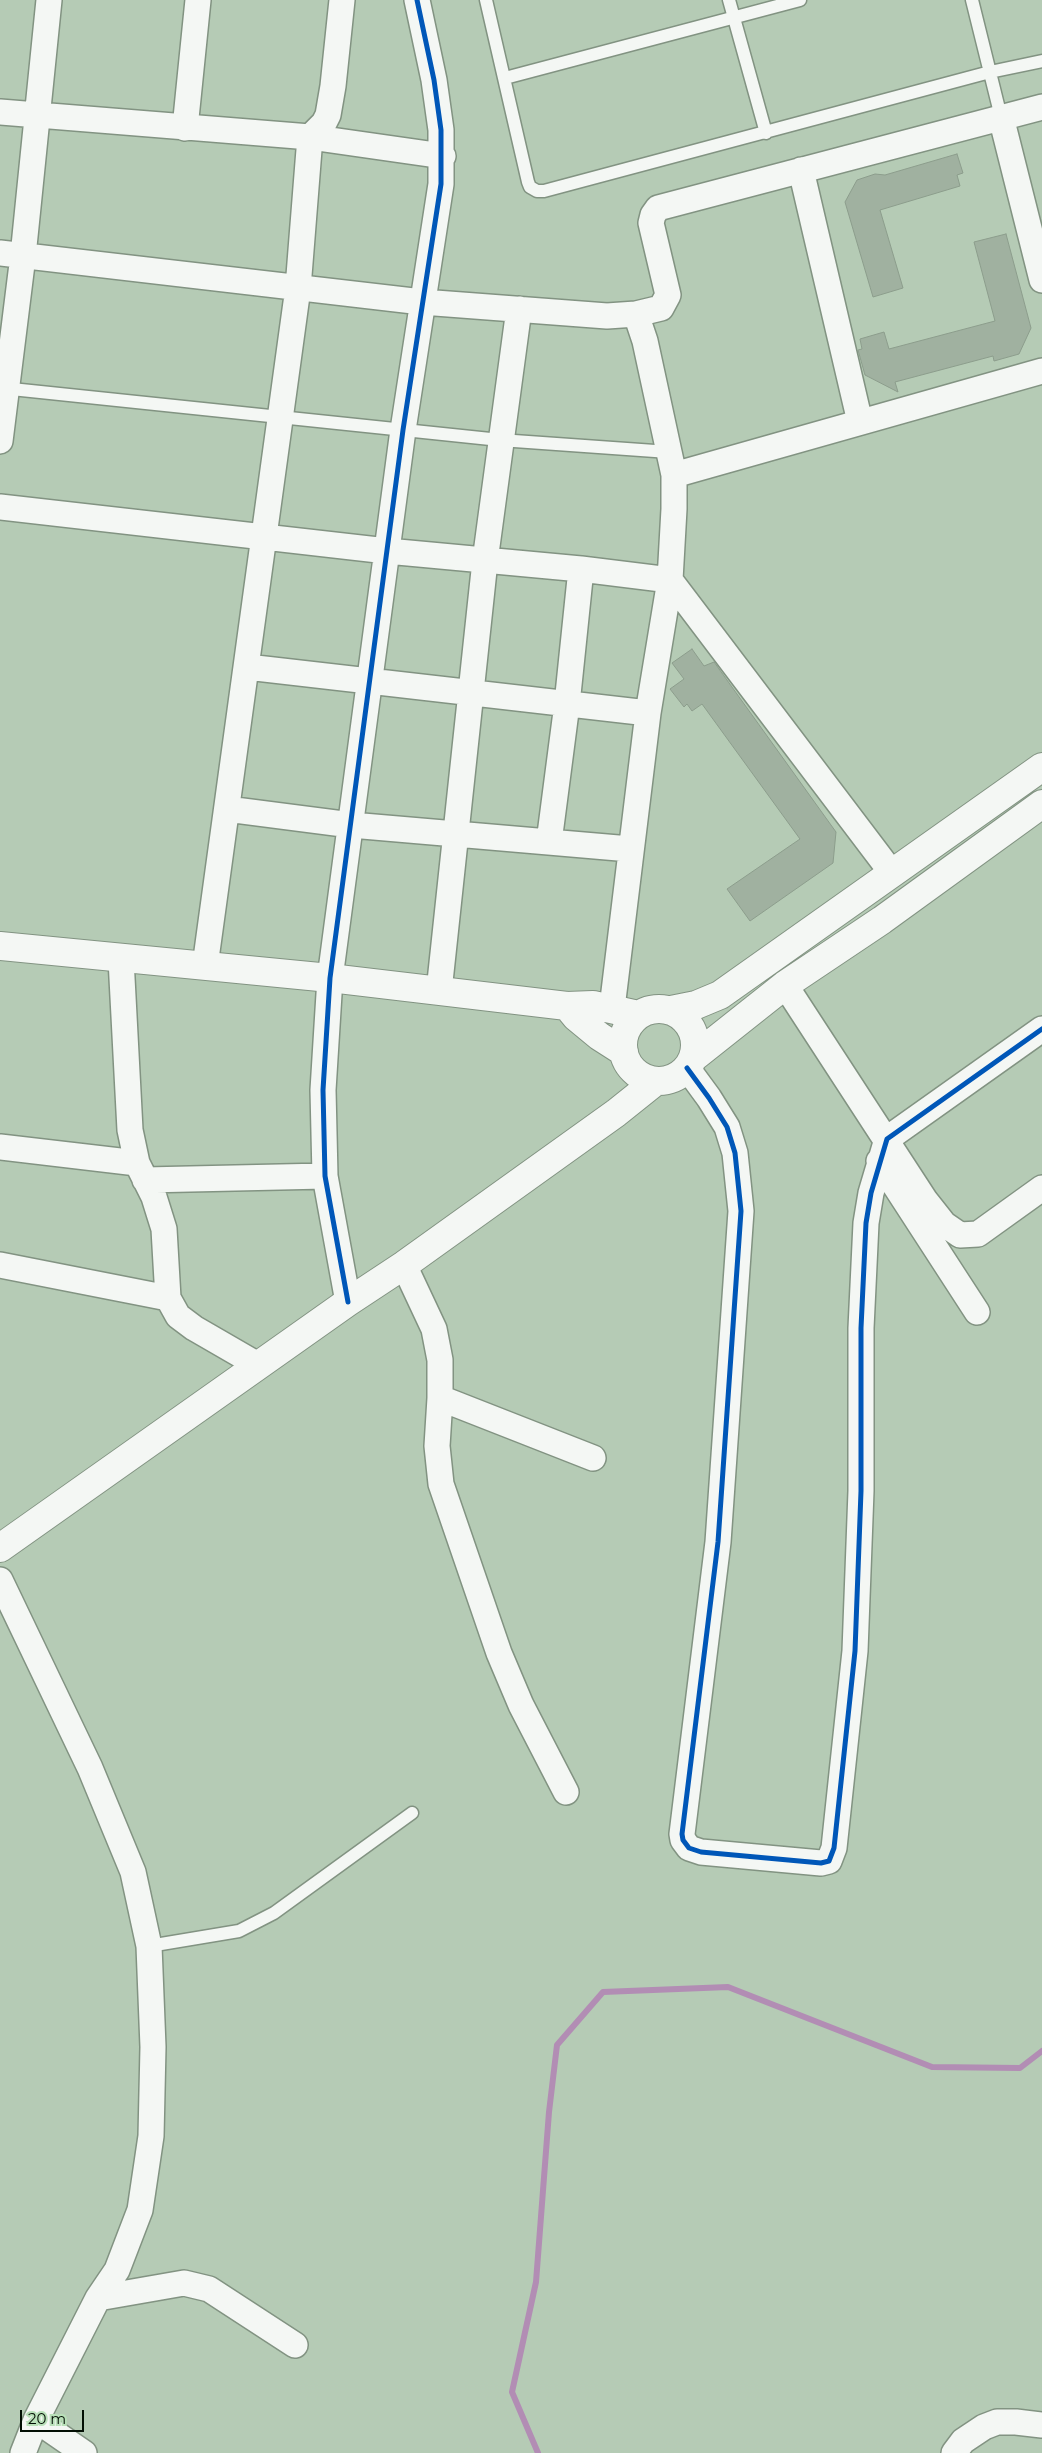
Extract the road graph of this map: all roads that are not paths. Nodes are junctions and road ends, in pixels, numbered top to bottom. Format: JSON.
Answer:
{"nodes":[{"id":1,"x":49,"y":0,"type":"edge"},
{"id":2,"x":198,"y":0,"type":"edge"},
{"id":3,"x":342,"y":0,"type":"edge"},
{"id":4,"x":412,"y":0,"type":"edge"},
{"id":5,"x":486,"y":0,"type":"edge"},
{"id":6,"x":729,"y":0,"type":"edge"},
{"id":7,"x":800,"y":0,"type":"edge"},
{"id":8,"x":972,"y":0,"type":"edge"},
{"id":9,"x":734,"y":17,"type":"junction"},
{"id":10,"x":1042,"y":61,"type":"edge"},
{"id":11,"x":990,"y":72,"type":"junction"},
{"id":12,"x":505,"y":78,"type":"junction"},
{"id":13,"x":1042,"y":107,"type":"edge"},
{"id":14,"x":0,"y":112,"type":"edge"},
{"id":15,"x":37,"y":116,"type":"junction"},
{"id":16,"x":1002,"y":117,"type":"junction"},
{"id":17,"x":185,"y":128,"type":"junction"},
{"id":18,"x":766,"y":133,"type":"junction"},
{"id":19,"x":310,"y":137,"type":"junction"},
{"id":20,"x":442,"y":156,"type":"junction"},
{"id":21,"x":802,"y":170,"type":"junction"},
{"id":22,"x":12,"y":255,"type":"edge"},
{"id":23,"x":1042,"y":280,"type":"edge"},
{"id":24,"x":298,"y":288,"type":"junction"},
{"id":25,"x":422,"y":302,"type":"junction"},
{"id":26,"x":519,"y":309,"type":"junction"},
{"id":27,"x":636,"y":314,"type":"junction"},
{"id":28,"x":1042,"y":371,"type":"edge"},
{"id":29,"x":4,"y":388,"type":"edge"},
{"id":30,"x":280,"y":416,"type":"junction"},
{"id":31,"x":860,"y":422,"type":"junction"},
{"id":32,"x":403,"y":430,"type":"junction"},
{"id":33,"x":500,"y":440,"type":"junction"},
{"id":34,"x":0,"y":441,"type":"edge"},
{"id":35,"x":671,"y":464,"type":"junction"},
{"id":36,"x":0,"y":507,"type":"edge"},
{"id":37,"x":264,"y":536,"type":"junction"},
{"id":38,"x":387,"y":551,"type":"junction"},
{"id":39,"x":485,"y":561,"type":"junction"},
{"id":40,"x":581,"y":569,"type":"junction"},
{"id":41,"x":670,"y":580,"type":"junction"},
{"id":42,"x":247,"y":667,"type":"junction"},
{"id":43,"x":369,"y":682,"type":"junction"},
{"id":44,"x":471,"y":693,"type":"junction"},
{"id":45,"x":567,"y":704,"type":"junction"},
{"id":46,"x":648,"y":713,"type":"junction"},
{"id":47,"x":1042,"y":767,"type":"edge"},
{"id":48,"x":227,"y":809,"type":"junction"},
{"id":49,"x":1040,"y":810,"type":"edge"},
{"id":50,"x":351,"y":825,"type":"junction"},
{"id":51,"x":456,"y":834,"type":"junction"},
{"id":52,"x":549,"y":842,"type":"junction"},
{"id":53,"x":630,"y":849,"type":"junction"},
{"id":54,"x":892,"y":873,"type":"junction"},
{"id":55,"x":0,"y":946,"type":"edge"},
{"id":56,"x":121,"y":959,"type":"junction"},
{"id":57,"x":205,"y":966,"type":"junction"},
{"id":58,"x":330,"y":978,"type":"junction"},
{"id":59,"x":785,"y":985,"type":"junction"},
{"id":60,"x":439,"y":991,"type":"junction"},
{"id":61,"x":567,"y":1006,"type":"junction"},
{"id":62,"x":671,"y":1010,"type":"junction"},
{"id":63,"x":625,"y":1012,"type":"junction"},
{"id":64,"x":1042,"y":1029,"type":"edge"},
{"id":65,"x":626,"y":1058,"type":"junction"},
{"id":66,"x":690,"y":1063,"type":"junction"},
{"id":67,"x":656,"y":1081,"type":"junction"},
{"id":68,"x":616,"y":1113,"type":"junction"},
{"id":69,"x":0,"y":1147,"type":"edge"},
{"id":70,"x":883,"y":1150,"type":"junction"},
{"id":71,"x":141,"y":1171,"type":"junction"},
{"id":72,"x":325,"y":1176,"type":"junction"},
{"id":73,"x":1042,"y":1188,"type":"edge"},
{"id":74,"x":0,"y":1265,"type":"edge"},
{"id":75,"x":404,"y":1265,"type":"junction"},
{"id":76,"x":168,"y":1298,"type":"junction"},
{"id":77,"x":348,"y":1302,"type":"junction"},
{"id":78,"x":977,"y":1312,"type":"dead end"},
{"id":79,"x":258,"y":1365,"type":"junction"},
{"id":80,"x":440,"y":1398,"type":"junction"},
{"id":81,"x":593,"y":1458,"type":"dead end"},
{"id":82,"x":0,"y":1548,"type":"edge"},
{"id":83,"x":0,"y":1580,"type":"edge"},
{"id":84,"x":566,"y":1792,"type":"dead end"},
{"id":85,"x":412,"y":1813,"type":"dead end"},
{"id":86,"x":149,"y":1946,"type":"junction"},
{"id":87,"x":98,"y":2298,"type":"junction"},
{"id":88,"x":296,"y":2345,"type":"dead end"},
{"id":89,"x":36,"y":2420,"type":"junction"},
{"id":90,"x":1042,"y":2425,"type":"edge"},
{"id":91,"x":23,"y":2453,"type":"edge"},
{"id":92,"x":84,"y":2453,"type":"edge"},
{"id":93,"x":954,"y":2453,"type":"edge"}],
"edges":[{"from":1,"to":15,"type":"street"},
{"from":2,"to":17,"type":"street"},
{"from":3,"to":19,"type":"street"},
{"from":4,"to":20,"type":"street"},
{"from":5,"to":12,"type":"lane"},
{"from":6,"to":9,"type":"lane"},
{"from":7,"to":9,"type":"lane"},
{"from":8,"to":11,"type":"lane"},
{"from":9,"to":12,"type":"lane"},
{"from":9,"to":18,"type":"lane"},
{"from":10,"to":11,"type":"lane"},
{"from":11,"to":16,"type":"lane"},
{"from":11,"to":18,"type":"lane"},
{"from":12,"to":18,"type":"lane"},
{"from":13,"to":16,"type":"street"},
{"from":14,"to":15,"type":"street"},
{"from":15,"to":17,"type":"street"},
{"from":15,"to":22,"type":"street"},
{"from":16,"to":21,"type":"street"},
{"from":16,"to":23,"type":"street"},
{"from":17,"to":19,"type":"street"},
{"from":19,"to":20,"type":"street"},
{"from":19,"to":24,"type":"street"},
{"from":20,"to":25,"type":"street"},
{"from":21,"to":27,"type":"street"},
{"from":21,"to":31,"type":"street"},
{"from":22,"to":24,"type":"street"},
{"from":22,"to":29,"type":"street"},
{"from":24,"to":25,"type":"street"},
{"from":24,"to":30,"type":"street"},
{"from":25,"to":26,"type":"street"},
{"from":25,"to":32,"type":"street"},
{"from":26,"to":27,"type":"street"},
{"from":26,"to":33,"type":"street"},
{"from":27,"to":35,"type":"street"},
{"from":28,"to":31,"type":"street"},
{"from":29,"to":30,"type":"lane"},
{"from":29,"to":34,"type":"street"},
{"from":30,"to":32,"type":"lane"},
{"from":30,"to":37,"type":"street"},
{"from":31,"to":35,"type":"street"},
{"from":32,"to":33,"type":"lane"},
{"from":32,"to":38,"type":"street"},
{"from":33,"to":35,"type":"lane"},
{"from":33,"to":39,"type":"street"},
{"from":35,"to":41,"type":"street"},
{"from":36,"to":37,"type":"street"},
{"from":37,"to":38,"type":"street"},
{"from":37,"to":42,"type":"street"},
{"from":38,"to":39,"type":"street"},
{"from":38,"to":43,"type":"street"},
{"from":39,"to":40,"type":"street"},
{"from":39,"to":44,"type":"street"},
{"from":40,"to":41,"type":"street"},
{"from":40,"to":45,"type":"street"},
{"from":41,"to":46,"type":"street"},
{"from":41,"to":54,"type":"street"},
{"from":42,"to":43,"type":"street"},
{"from":42,"to":48,"type":"street"},
{"from":43,"to":44,"type":"street"},
{"from":43,"to":50,"type":"street"},
{"from":44,"to":45,"type":"street"},
{"from":44,"to":51,"type":"street"},
{"from":45,"to":46,"type":"street"},
{"from":45,"to":52,"type":"street"},
{"from":46,"to":53,"type":"street"},
{"from":47,"to":54,"type":"main road"},
{"from":48,"to":50,"type":"street"},
{"from":48,"to":57,"type":"street"},
{"from":49,"to":59,"type":"main road"},
{"from":50,"to":51,"type":"street"},
{"from":50,"to":58,"type":"street"},
{"from":51,"to":52,"type":"street"},
{"from":51,"to":60,"type":"street"},
{"from":52,"to":53,"type":"street"},
{"from":53,"to":63,"type":"street"},
{"from":54,"to":62,"type":"main road"},
{"from":55,"to":56,"type":"main road"},
{"from":56,"to":57,"type":"main road"},
{"from":56,"to":71,"type":"street"},
{"from":57,"to":58,"type":"main road"},
{"from":58,"to":60,"type":"main road"},
{"from":58,"to":72,"type":"street"},
{"from":59,"to":66,"type":"main road"},
{"from":59,"to":70,"type":"street"},
{"from":60,"to":61,"type":"main road"},
{"from":61,"to":63,"type":"main road"},
{"from":61,"to":65,"type":"main road"},
{"from":62,"to":63,"type":"main road"},
{"from":62,"to":66,"type":"main road"},
{"from":63,"to":65,"type":"main road"},
{"from":64,"to":70,"type":"street"},
{"from":65,"to":67,"type":"main road"},
{"from":65,"to":68,"type":"main road"},
{"from":66,"to":67,"type":"main road"},
{"from":66,"to":70,"type":"street"},
{"from":67,"to":68,"type":"main road"},
{"from":68,"to":75,"type":"main road"},
{"from":69,"to":71,"type":"street"},
{"from":70,"to":73,"type":"street"},
{"from":70,"to":78,"type":"street"},
{"from":71,"to":72,"type":"street"},
{"from":71,"to":76,"type":"street"},
{"from":72,"to":77,"type":"street"},
{"from":74,"to":76,"type":"street"},
{"from":75,"to":77,"type":"main road"},
{"from":75,"to":80,"type":"street"},
{"from":76,"to":79,"type":"street"},
{"from":77,"to":79,"type":"main road"},
{"from":79,"to":82,"type":"main road"},
{"from":80,"to":81,"type":"street"},
{"from":80,"to":84,"type":"street"},
{"from":83,"to":86,"type":"street"},
{"from":85,"to":86,"type":"lane"},
{"from":86,"to":87,"type":"street"},
{"from":87,"to":88,"type":"street"},
{"from":87,"to":89,"type":"street"},
{"from":89,"to":91,"type":"street"},
{"from":89,"to":92,"type":"street"},
{"from":90,"to":93,"type":"street"}]}
